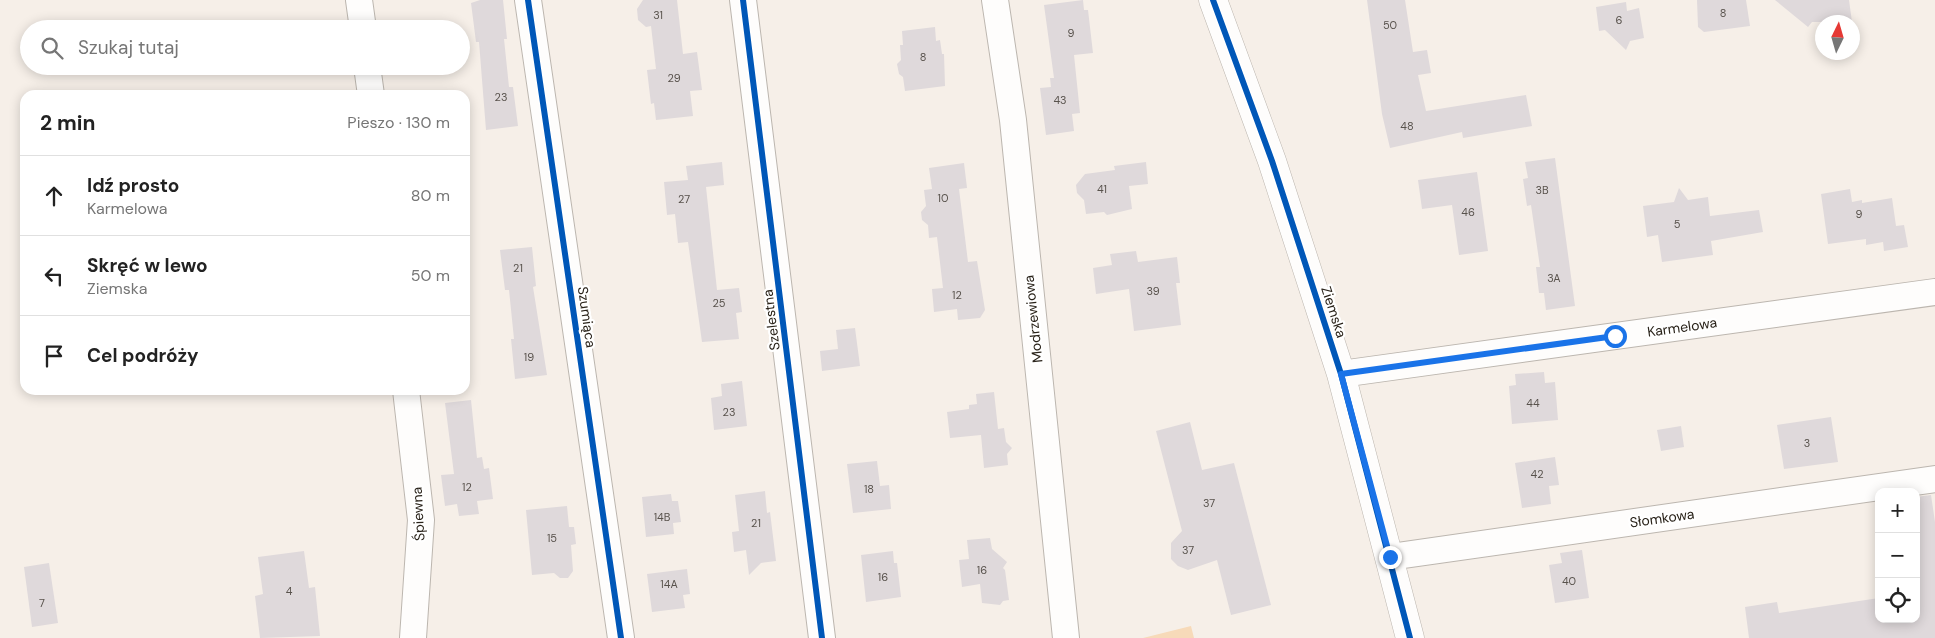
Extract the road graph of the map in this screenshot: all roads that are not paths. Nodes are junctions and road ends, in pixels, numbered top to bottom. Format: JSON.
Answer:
{"nodes":[{"id":1,"x":359,"y":0,"type":"edge"},
{"id":2,"x":528,"y":0,"type":"edge"},
{"id":3,"x":743,"y":0,"type":"edge"},
{"id":4,"x":994,"y":0,"type":"edge"},
{"id":5,"x":1213,"y":0,"type":"edge"},
{"id":6,"x":362,"y":20,"type":"edge"},
{"id":7,"x":368,"y":75,"type":"edge"},
{"id":8,"x":370,"y":90,"type":"edge"},
{"id":9,"x":1935,"y":292,"type":"edge"},
{"id":10,"x":1341,"y":374,"type":"junction"},
{"id":11,"x":407,"y":395,"type":"edge"},
{"id":12,"x":1935,"y":479,"type":"edge"},
{"id":13,"x":1390,"y":557,"type":"junction"},
{"id":14,"x":413,"y":638,"type":"edge"},
{"id":15,"x":621,"y":638,"type":"edge"},
{"id":16,"x":822,"y":638,"type":"edge"},
{"id":17,"x":1066,"y":638,"type":"edge"},
{"id":18,"x":1410,"y":638,"type":"edge"}],
"edges":[{"from":1,"to":6,"type":"street"},
{"from":2,"to":15,"type":"street","name":"Szumiąca"},
{"from":3,"to":16,"type":"street","name":"Szelestna"},
{"from":4,"to":17,"type":"street","name":"Modrzewiowa"},
{"from":5,"to":10,"type":"street","name":"Ziemska"},
{"from":7,"to":8,"type":"street"},
{"from":9,"to":10,"type":"street","name":"Karmelowa"},
{"from":10,"to":13,"type":"street","name":"Ziemska"},
{"from":11,"to":14,"type":"street","name":"Śpiewna"},
{"from":12,"to":13,"type":"street","name":"Słomkowa"},
{"from":13,"to":18,"type":"street","name":"Ziemska"}]}
